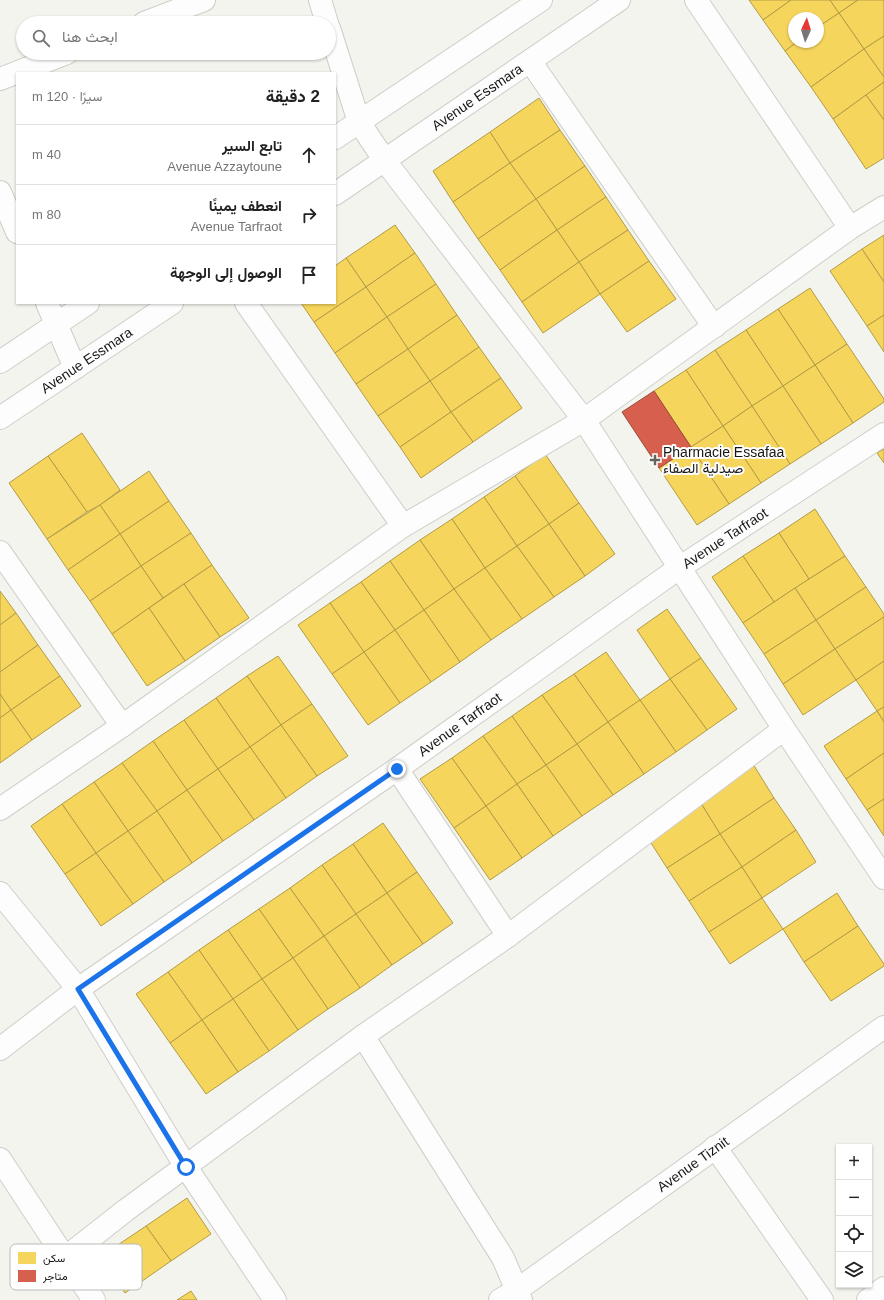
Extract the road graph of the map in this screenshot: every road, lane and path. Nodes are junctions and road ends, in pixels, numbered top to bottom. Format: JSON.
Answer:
{"nodes":[{"id":1,"x":204,"y":0,"type":"edge"},
{"id":2,"x":320,"y":0,"type":"edge"},
{"id":3,"x":541,"y":0,"type":"edge"},
{"id":4,"x":619,"y":0,"type":"edge"},
{"id":5,"x":696,"y":0,"type":"edge"},
{"id":6,"x":162,"y":16,"type":"edge"},
{"id":7,"x":325,"y":16,"type":"edge"},
{"id":8,"x":336,"y":50,"type":"edge"},
{"id":9,"x":48,"y":60,"type":"edge"},
{"id":10,"x":530,"y":61,"type":"junction"},
{"id":11,"x":18,"y":72,"type":"edge"},
{"id":12,"x":16,"y":73,"type":"edge"},
{"id":13,"x":0,"y":79,"type":"edge"},
{"id":14,"x":359,"y":122,"type":"junction"},
{"id":15,"x":336,"y":137,"type":"edge"},
{"id":16,"x":385,"y":161,"type":"junction"},
{"id":17,"x":336,"y":193,"type":"edge"},
{"id":18,"x":2,"y":202,"type":"edge"},
{"id":19,"x":884,"y":207,"type":"edge"},
{"id":20,"x":850,"y":228,"type":"junction"},
{"id":21,"x":16,"y":230,"type":"edge"},
{"id":22,"x":47,"y":304,"type":"edge"},
{"id":23,"x":87,"y":304,"type":"edge"},
{"id":24,"x":171,"y":304,"type":"edge"},
{"id":25,"x":247,"y":304,"type":"edge"},
{"id":26,"x":56,"y":325,"type":"junction"},
{"id":27,"x":714,"y":327,"type":"junction"},
{"id":28,"x":0,"y":362,"type":"edge"},
{"id":29,"x":75,"y":368,"type":"junction"},
{"id":30,"x":0,"y":418,"type":"edge"},
{"id":31,"x":584,"y":420,"type":"junction"},
{"id":32,"x":884,"y":434,"type":"edge"},
{"id":33,"x":403,"y":526,"type":"junction"},
{"id":34,"x":0,"y":552,"type":"edge"},
{"id":35,"x":679,"y":568,"type":"junction"},
{"id":36,"x":122,"y":726,"type":"junction"},
{"id":37,"x":784,"y":729,"type":"junction"},
{"id":38,"x":397,"y":769,"type":"junction"},
{"id":39,"x":0,"y":809,"type":"edge"},
{"id":40,"x":884,"y":878,"type":"edge"},
{"id":41,"x":0,"y":894,"type":"edge"},
{"id":42,"x":508,"y":936,"type":"junction"},
{"id":43,"x":78,"y":989,"type":"junction"},
{"id":44,"x":884,"y":1028,"type":"edge"},
{"id":45,"x":363,"y":1036,"type":"junction"},
{"id":46,"x":0,"y":1049,"type":"edge"},
{"id":47,"x":715,"y":1147,"type":"junction"},
{"id":48,"x":0,"y":1159,"type":"edge"},
{"id":49,"x":186,"y":1167,"type":"junction"},
{"id":50,"x":56,"y":1244,"type":"edge"},
{"id":51,"x":83,"y":1244,"type":"edge"},
{"id":52,"x":884,"y":1288,"type":"edge"},
{"id":53,"x":87,"y":1290,"type":"edge"},
{"id":54,"x":512,"y":1297,"type":"edge"},
{"id":55,"x":94,"y":1300,"type":"edge"},
{"id":56,"x":276,"y":1300,"type":"edge"},
{"id":57,"x":822,"y":1300,"type":"edge"},
{"id":58,"x":868,"y":1300,"type":"edge"}],
"edges":[{"from":1,"to":6,"type":"street"},
{"from":2,"to":7,"type":"street"},
{"from":3,"to":14,"type":"street"},
{"from":4,"to":10,"type":"street","name":"Avenue Essmara"},
{"from":5,"to":20,"type":"street"},
{"from":8,"to":14,"type":"street"},
{"from":9,"to":11,"type":"street"},
{"from":10,"to":16,"type":"street","name":"Avenue Essmara"},
{"from":10,"to":27,"type":"street"},
{"from":12,"to":13,"type":"street"},
{"from":14,"to":15,"type":"street"},
{"from":14,"to":16,"type":"street"},
{"from":16,"to":17,"type":"street","name":"Avenue Essmara"},
{"from":16,"to":31,"type":"street"},
{"from":18,"to":21,"type":"street"},
{"from":19,"to":20,"type":"street"},
{"from":20,"to":27,"type":"street"},
{"from":22,"to":26,"type":"street"},
{"from":23,"to":26,"type":"street"},
{"from":24,"to":29,"type":"street","name":"Avenue Essmara"},
{"from":25,"to":33,"type":"street"},
{"from":26,"to":28,"type":"street"},
{"from":26,"to":29,"type":"street"},
{"from":27,"to":31,"type":"street"},
{"from":29,"to":30,"type":"street","name":"Avenue Essmara"},
{"from":31,"to":33,"type":"street"},
{"from":31,"to":35,"type":"street"},
{"from":32,"to":35,"type":"street","name":"Avenue Tarfraot"},
{"from":33,"to":36,"type":"street"},
{"from":34,"to":36,"type":"street"},
{"from":35,"to":37,"type":"street"},
{"from":35,"to":38,"type":"street","name":"Avenue Tarfraot"},
{"from":36,"to":39,"type":"street"},
{"from":37,"to":40,"type":"street"},
{"from":37,"to":42,"type":"street"},
{"from":38,"to":42,"type":"street"},
{"from":38,"to":43,"type":"street","name":"Avenue Tarfraot"},
{"from":41,"to":43,"type":"street"},
{"from":42,"to":45,"type":"street"},
{"from":43,"to":46,"type":"street","name":"Avenue Tarfraot"},
{"from":43,"to":49,"type":"street"},
{"from":44,"to":47,"type":"street","name":"Avenue Tiznit"},
{"from":45,"to":49,"type":"street"},
{"from":45,"to":54,"type":"street"},
{"from":47,"to":54,"type":"street","name":"Avenue Tiznit"},
{"from":47,"to":57,"type":"street"},
{"from":48,"to":50,"type":"street"},
{"from":49,"to":51,"type":"street"},
{"from":49,"to":56,"type":"street"},
{"from":52,"to":58,"type":"street"},
{"from":53,"to":55,"type":"street"}]}
